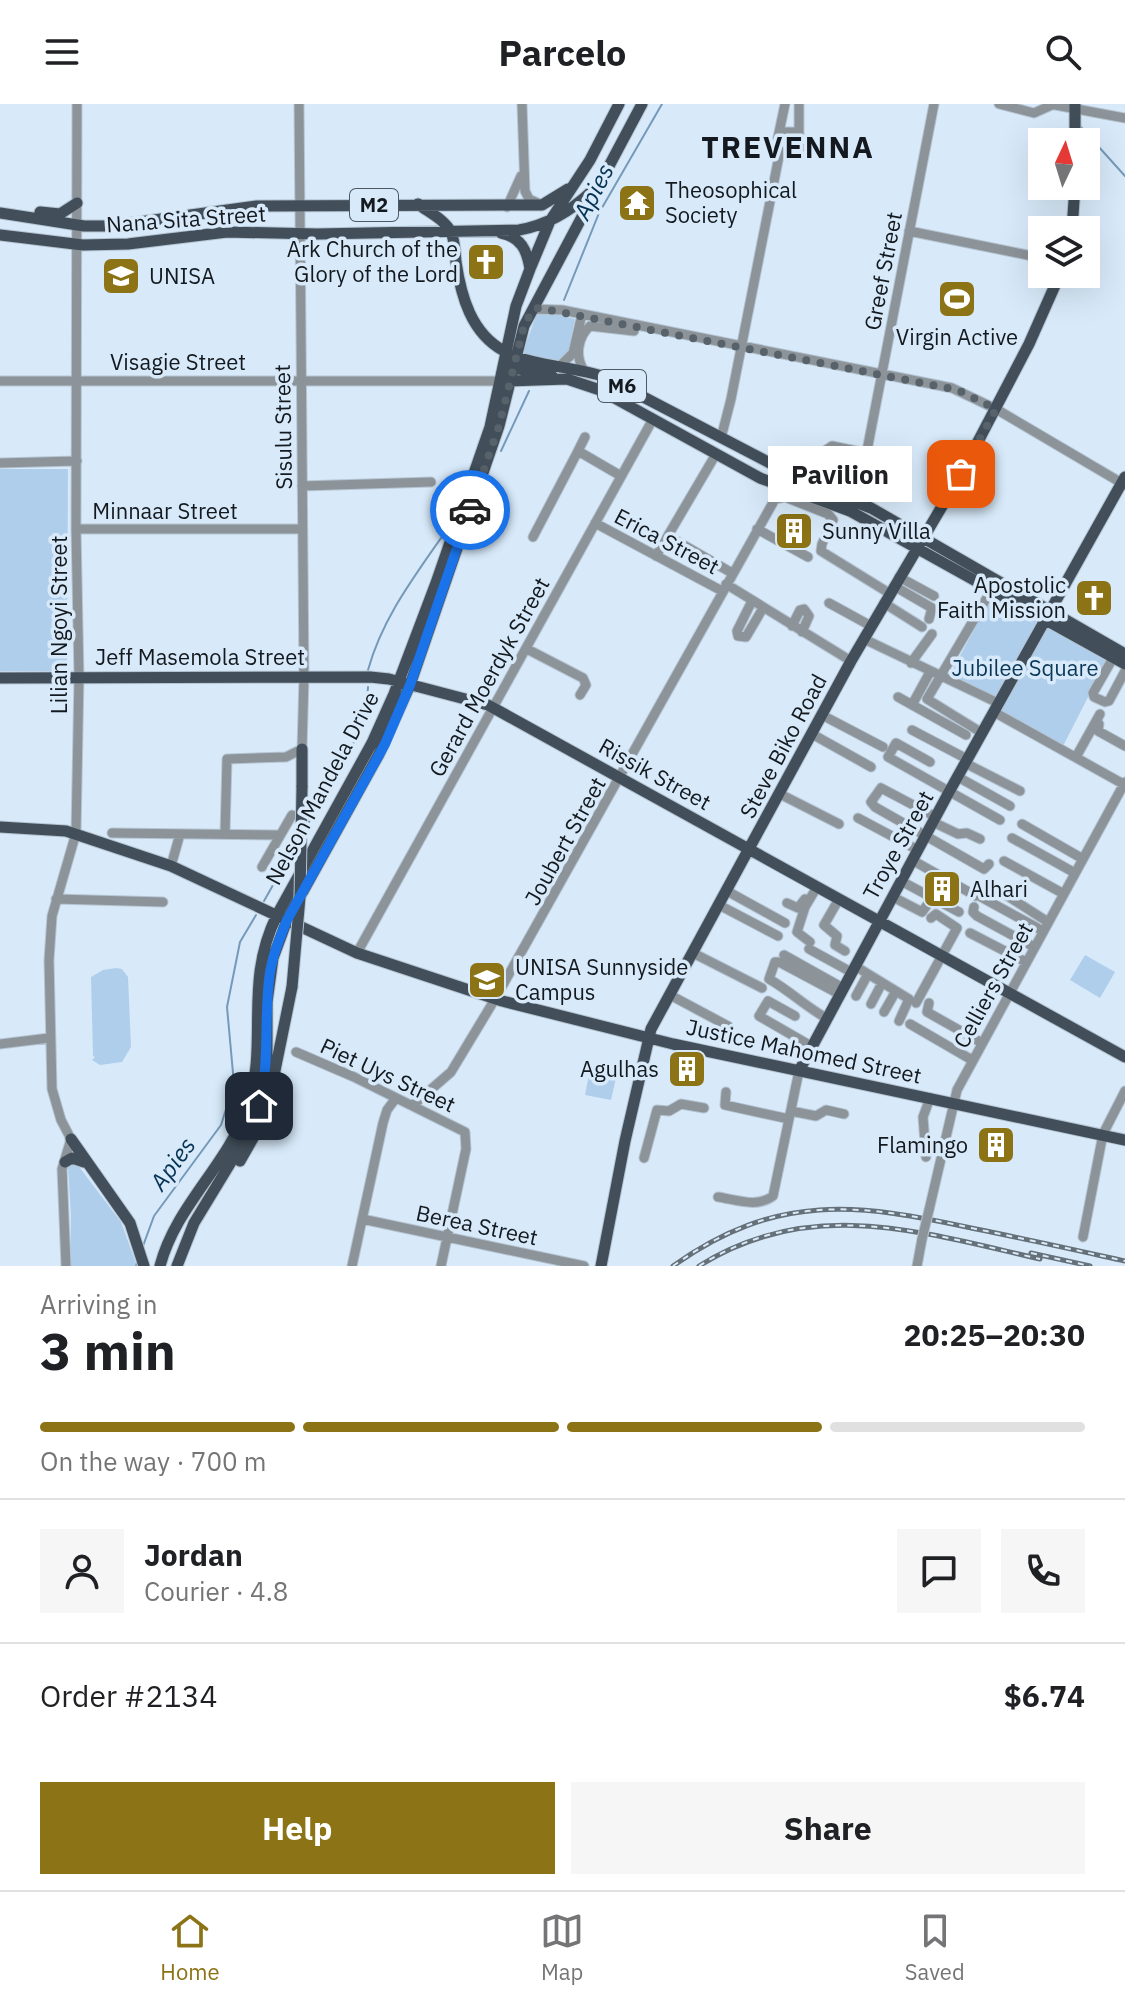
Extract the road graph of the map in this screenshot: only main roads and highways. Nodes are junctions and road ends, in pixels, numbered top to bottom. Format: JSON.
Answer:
{"nodes":[{"id":1,"x":619,"y":104,"type":"edge"},
{"id":2,"x":642,"y":104,"type":"edge"},
{"id":3,"x":1075,"y":106,"type":"edge"},
{"id":4,"x":1075,"y":128,"type":"edge"},
{"id":5,"x":576,"y":182,"type":"junction"},
{"id":6,"x":601,"y":182,"type":"junction"},
{"id":7,"x":77,"y":203,"type":"road end"},
{"id":8,"x":418,"y":204,"type":"junction"},
{"id":9,"x":0,"y":211,"type":"edge"},
{"id":10,"x":550,"y":221,"type":"junction"},
{"id":11,"x":450,"y":231,"type":"junction"},
{"id":12,"x":473,"y":231,"type":"junction"},
{"id":13,"x":0,"y":235,"type":"edge"},
{"id":14,"x":530,"y":269,"type":"junction"},
{"id":15,"x":1053,"y":288,"type":"edge"},
{"id":16,"x":512,"y":358,"type":"junction"},
{"id":17,"x":567,"y":379,"type":"junction"},
{"id":18,"x":505,"y":382,"type":"junction"},
{"id":19,"x":1124,"y":482,"type":"edge"},
{"id":20,"x":922,"y":542,"type":"junction"},
{"id":21,"x":1048,"y":616,"type":"junction"},
{"id":22,"x":1119,"y":656,"type":"edge"},
{"id":23,"x":1125,"y":664,"type":"edge"},
{"id":24,"x":0,"y":678,"type":"edge"},
{"id":25,"x":404,"y":684,"type":"junction"},
{"id":26,"x":302,"y":749,"type":"road end"},
{"id":27,"x":0,"y":827,"type":"edge"},
{"id":28,"x":750,"y":850,"type":"junction"},
{"id":29,"x":282,"y":918,"type":"junction"},
{"id":30,"x":879,"y":921,"type":"junction"},
{"id":31,"x":648,"y":1037,"type":"junction"},
{"id":32,"x":673,"y":1044,"type":"junction"},
{"id":33,"x":1125,"y":1057,"type":"edge"},
{"id":34,"x":641,"y":1065,"type":"junction"},
{"id":35,"x":799,"y":1071,"type":"junction"},
{"id":36,"x":71,"y":1139,"type":"road end"},
{"id":37,"x":1125,"y":1140,"type":"edge"},
{"id":38,"x":65,"y":1162,"type":"road end"},
{"id":39,"x":85,"y":1162,"type":"junction"},
{"id":40,"x":209,"y":1198,"type":"junction"},
{"id":41,"x":600,"y":1264,"type":"edge"},
{"id":42,"x":144,"y":1266,"type":"edge"},
{"id":43,"x":160,"y":1266,"type":"edge"},
{"id":44,"x":177,"y":1266,"type":"edge"}],
"edges":[{"from":1,"to":5,"type":"main road","name":"Nelson Mandela Drive"},
{"from":2,"to":6,"type":"main road","name":"Nelson Mandela Drive"},
{"from":3,"to":4,"type":"main road"},
{"from":5,"to":8,"type":"main road","name":"Nana Sita Street","number":"M2"},
{"from":5,"to":10,"type":"main road","name":"Nelson Mandela Drive"},
{"from":6,"to":10,"type":"main road","name":"Nana Sita Street","number":"M2"},
{"from":6,"to":16,"type":"main road","name":"Nelson Mandela Drive"},
{"from":7,"to":9,"type":"main road"},
{"from":8,"to":9,"type":"main road","name":"Nana Sita Street","number":"M2"},
{"from":8,"to":11,"type":"main road"},
{"from":10,"to":12,"type":"main road","name":"Nana Sita Street","number":"M2"},
{"from":10,"to":14,"type":"main road","name":"Nelson Mandela Drive"},
{"from":11,"to":12,"type":"main road","name":"Nana Sita Street","number":"M2"},
{"from":11,"to":13,"type":"main road","name":"Nana Sita Street","number":"M2"},
{"from":11,"to":16,"type":"main road"},
{"from":12,"to":14,"type":"main road"},
{"from":14,"to":16,"type":"main road","name":"Nelson Mandela Drive"},
{"from":15,"to":20,"type":"main road","name":"Steve Biko Road"},
{"from":16,"to":17,"type":"main road"},
{"from":16,"to":18,"type":"main road","name":"Nelson Mandela Drive"},
{"from":16,"to":20,"type":"main road","number":"M6"},
{"from":17,"to":18,"type":"main road","number":"M6"},
{"from":17,"to":20,"type":"main road","number":"M6"},
{"from":18,"to":25,"type":"main road","name":"Nelson Mandela Drive"},
{"from":19,"to":21,"type":"main road","name":"Troye Street"},
{"from":20,"to":21,"type":"main road","number":"M6"},
{"from":20,"to":21,"type":"main road","number":"M6"},
{"from":20,"to":28,"type":"main road","name":"Steve Biko Road"},
{"from":21,"to":22,"type":"main road","number":"M6"},
{"from":21,"to":30,"type":"main road","name":"Troye Street"},
{"from":22,"to":23,"type":"main road","number":"M6"},
{"from":24,"to":25,"type":"main road","name":"Jeff Masemola Street"},
{"from":25,"to":28,"type":"main road","name":"Rissik Street"},
{"from":25,"to":29,"type":"main road","name":"Nelson Mandela Drive"},
{"from":26,"to":40,"type":"main road","bridge":true},
{"from":27,"to":29,"type":"main road","name":"Justice Mahomed Street"},
{"from":28,"to":30,"type":"main road","name":"Rissik Street"},
{"from":28,"to":31,"type":"main road","name":"Steve Biko Road"},
{"from":29,"to":31,"type":"main road","name":"Justice Mahomed Street"},
{"from":29,"to":40,"type":"main road","name":"Nelson Mandela Drive"},
{"from":29,"to":43,"type":"main road","name":"Nelson Mandela Drive"},
{"from":30,"to":33,"type":"main road","name":"Rissik Street"},
{"from":30,"to":35,"type":"main road","name":"Troye Street"},
{"from":31,"to":32,"type":"main road","name":"Justice Mahomed Street"},
{"from":31,"to":34,"type":"main road","name":"Steve Biko Road"},
{"from":32,"to":34,"type":"main road"},
{"from":32,"to":35,"type":"main road","name":"Justice Mahomed Street"},
{"from":34,"to":41,"type":"main road","name":"Steve Biko Road"},
{"from":35,"to":37,"type":"main road","name":"Justice Mahomed Street"},
{"from":36,"to":39,"type":"main road"},
{"from":38,"to":39,"type":"main road"},
{"from":39,"to":42,"type":"main road"},
{"from":40,"to":44,"type":"main road","name":"Nelson Mandela Drive"}]}
